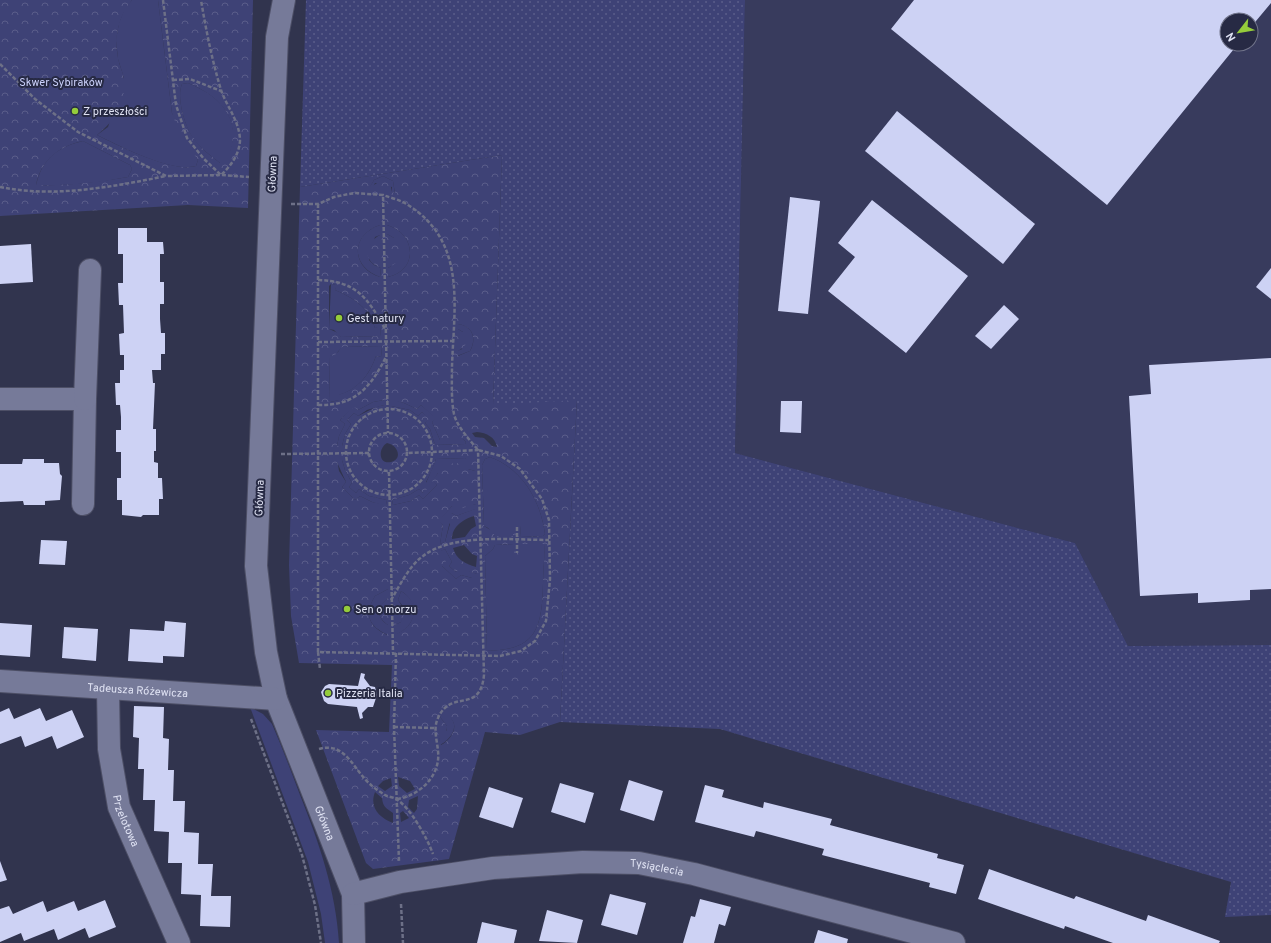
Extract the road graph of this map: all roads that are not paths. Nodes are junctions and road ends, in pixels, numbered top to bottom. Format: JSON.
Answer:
{"nodes":[{"id":1,"x":274,"y":0,"type":"edge"},
{"id":2,"x":284,"y":0,"type":"edge"},
{"id":3,"x":277,"y":37,"type":"junction"},
{"id":4,"x":90,"y":270,"type":"dead end"},
{"id":5,"x":0,"y":399,"type":"edge"},
{"id":6,"x":85,"y":399,"type":"junction"},
{"id":7,"x":83,"y":504,"type":"dead end"},
{"id":8,"x":0,"y":681,"type":"edge"},
{"id":9,"x":108,"y":689,"type":"junction"},
{"id":10,"x":276,"y":700,"type":"junction"},
{"id":11,"x":353,"y":894,"type":"junction"},
{"id":12,"x":179,"y":943,"type":"edge"},
{"id":13,"x":354,"y":943,"type":"edge"},
{"id":14,"x":954,"y":943,"type":"edge"}],
"edges":[{"from":1,"to":3,"type":"street","name":"Główna"},
{"from":2,"to":3,"type":"street","name":"Główna"},
{"from":3,"to":10,"type":"street","name":"Główna"},
{"from":4,"to":6,"type":"street"},
{"from":5,"to":6,"type":"street"},
{"from":6,"to":7,"type":"street"},
{"from":8,"to":9,"type":"street","name":"Tadeusza Różewicza"},
{"from":9,"to":10,"type":"street","name":"Tadeusza Różewicza"},
{"from":9,"to":12,"type":"street","name":"Przelotowa"},
{"from":10,"to":11,"type":"street","name":"Główna"},
{"from":11,"to":13,"type":"street","name":"Główna"},
{"from":11,"to":14,"type":"street","name":"Tysiąclecia"}]}
